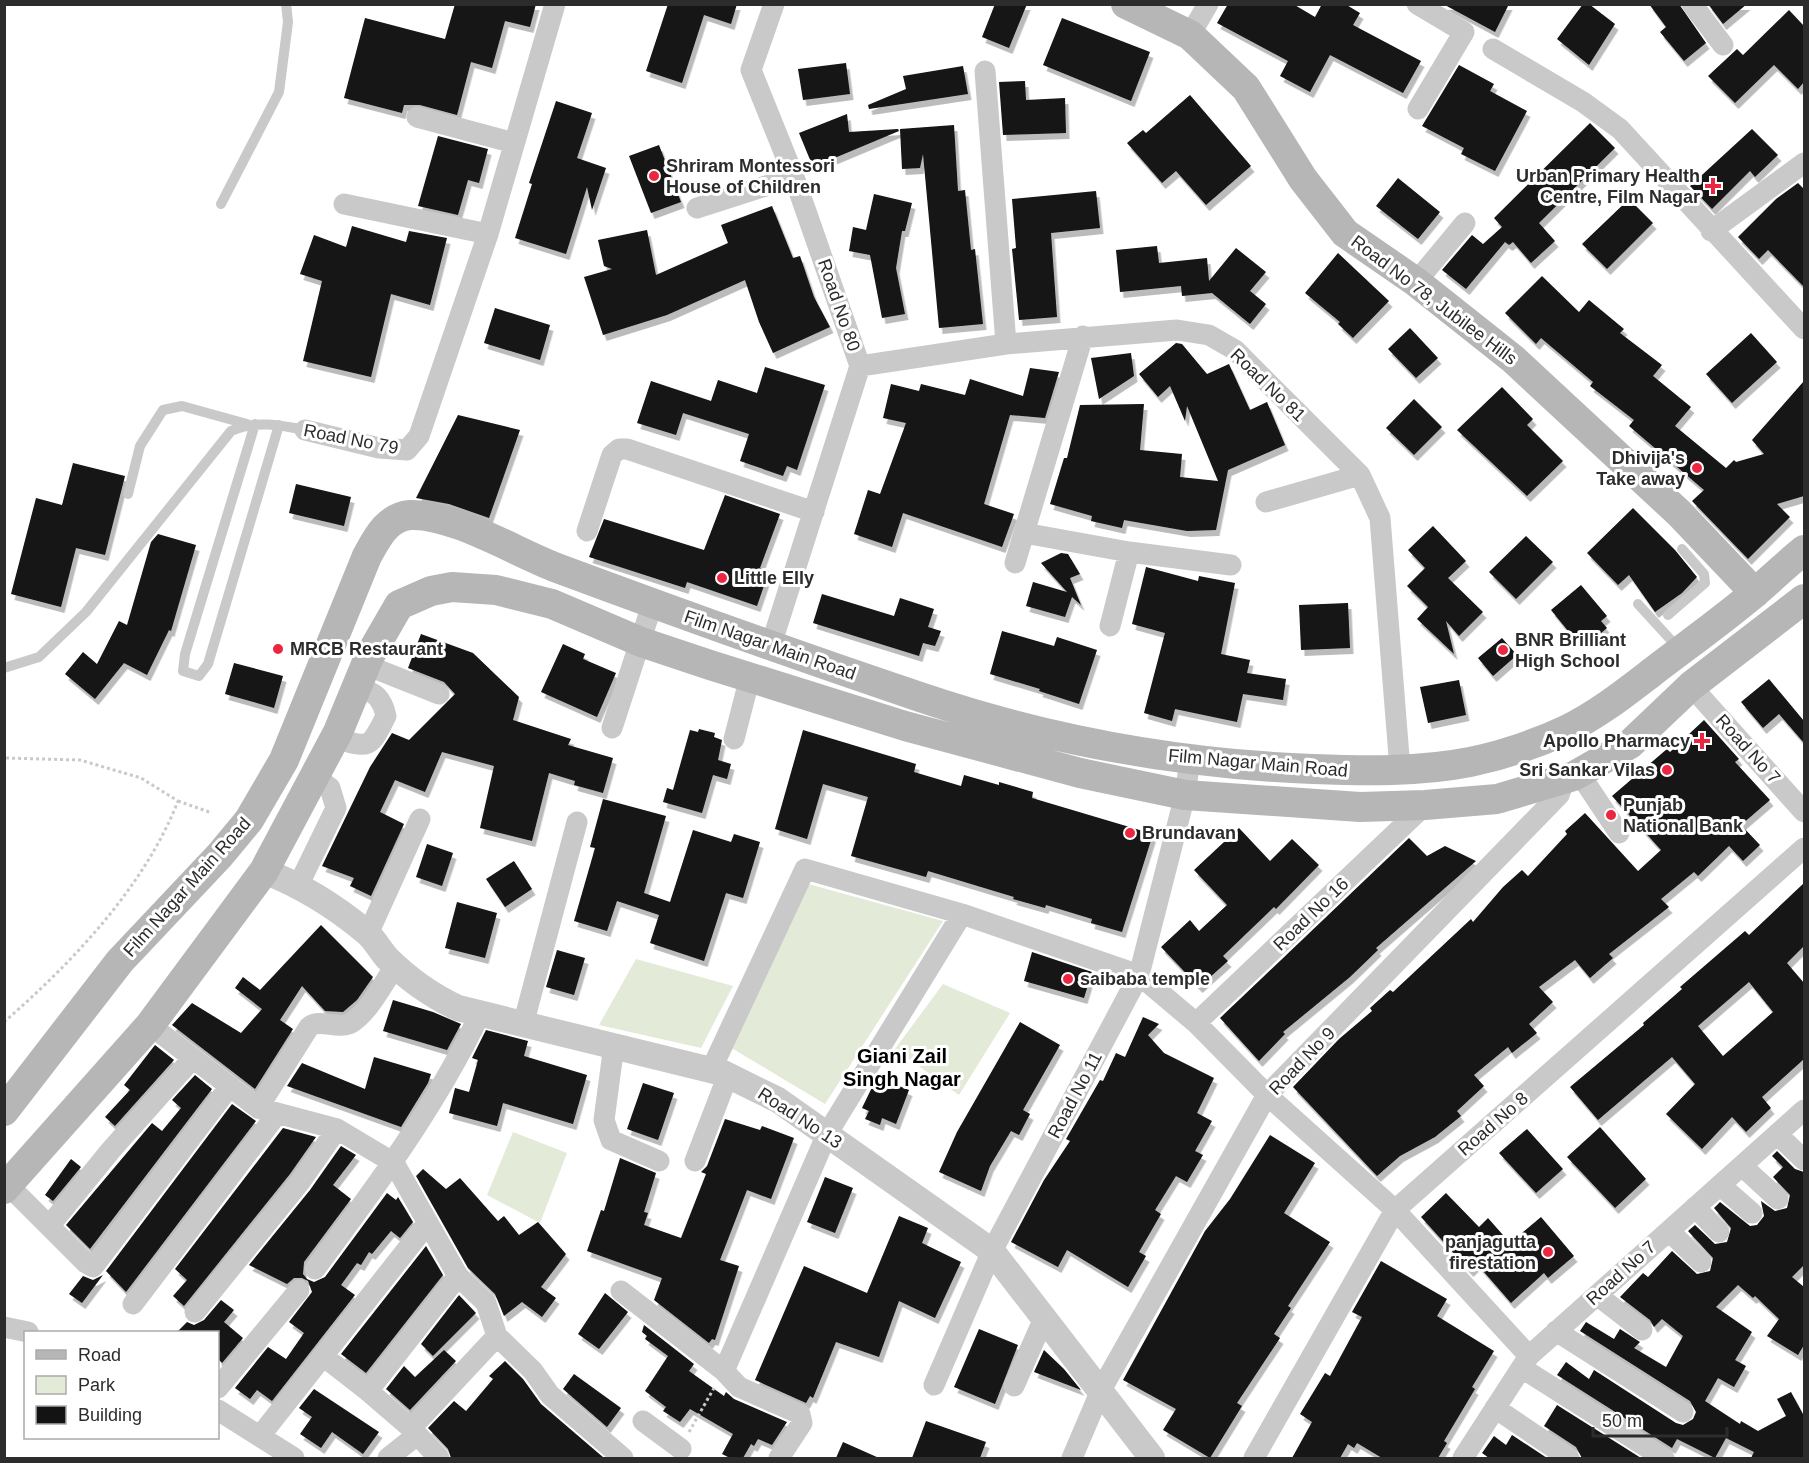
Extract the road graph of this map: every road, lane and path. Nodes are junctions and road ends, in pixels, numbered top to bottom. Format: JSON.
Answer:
{"nodes":[{"id":1,"x":286,"y":4,"type":"edge"},
{"id":2,"x":555,"y":4,"type":"edge"},
{"id":3,"x":774,"y":4,"type":"edge"},
{"id":4,"x":1126,"y":4,"type":"edge"},
{"id":5,"x":1208,"y":4,"type":"edge"},
{"id":6,"x":1417,"y":4,"type":"edge"},
{"id":7,"x":1692,"y":4,"type":"edge"},
{"id":8,"x":1190,"y":36,"type":"junction"},
{"id":9,"x":1724,"y":45,"type":"dead end"},
{"id":10,"x":1492,"y":49,"type":"dead end"},
{"id":11,"x":985,"y":71,"type":"dead end"},
{"id":12,"x":1418,"y":109,"type":"dead end"},
{"id":13,"x":417,"y":117,"type":"dead end"},
{"id":14,"x":514,"y":143,"type":"junction"},
{"id":15,"x":1804,"y":163,"type":"edge"},
{"id":16,"x":794,"y":177,"type":"junction"},
{"id":17,"x":221,"y":204,"type":"dead end"},
{"id":18,"x":344,"y":204,"type":"dead end"},
{"id":19,"x":697,"y":208,"type":"dead end"},
{"id":20,"x":1465,"y":223,"type":"dead end"},
{"id":21,"x":1712,"y":231,"type":"junction"},
{"id":22,"x":488,"y":234,"type":"junction"},
{"id":23,"x":1416,"y":282,"type":"junction"},
{"id":24,"x":1804,"y":329,"type":"edge"},
{"id":25,"x":1083,"y":336,"type":"junction"},
{"id":26,"x":1006,"y":344,"type":"junction"},
{"id":27,"x":860,"y":366,"type":"junction"},
{"id":28,"x":251,"y":424,"type":"junction"},
{"id":29,"x":279,"y":425,"type":"junction"},
{"id":30,"x":305,"y":430,"type":"joint"},
{"id":31,"x":1360,"y":475,"type":"junction"},
{"id":32,"x":128,"y":494,"type":"dead end"},
{"id":33,"x":1266,"y":502,"type":"dead end"},
{"id":34,"x":814,"y":512,"type":"junction"},
{"id":35,"x":587,"y":531,"type":"dead end"},
{"id":36,"x":1024,"y":533,"type":"junction"},
{"id":37,"x":1682,"y":549,"type":"dead end"},
{"id":38,"x":1804,"y":550,"type":"edge"},
{"id":39,"x":1129,"y":552,"type":"junction"},
{"id":40,"x":1015,"y":563,"type":"dead end"},
{"id":41,"x":1711,"y":564,"type":"junction"},
{"id":42,"x":1231,"y":565,"type":"dead end"},
{"id":43,"x":1755,"y":592,"type":"junction"},
{"id":44,"x":1804,"y":599,"type":"edge"},
{"id":45,"x":1638,"y":604,"type":"dead end"},
{"id":46,"x":652,"y":605,"type":"junction"},
{"id":47,"x":1668,"y":615,"type":"dead end"},
{"id":48,"x":1110,"y":626,"type":"dead end"},
{"id":49,"x":641,"y":642,"type":"junction"},
{"id":50,"x":771,"y":645,"type":"junction"},
{"id":51,"x":1680,"y":650,"type":"junction"},
{"id":52,"x":4,"y":668,"type":"edge"},
{"id":53,"x":362,"y":676,"type":"junction"},
{"id":54,"x":750,"y":677,"type":"junction"},
{"id":55,"x":1691,"y":686,"type":"junction"},
{"id":56,"x":439,"y":694,"type":"dead end"},
{"id":57,"x":612,"y":728,"type":"dead end"},
{"id":58,"x":734,"y":739,"type":"dead end"},
{"id":59,"x":5,"y":758,"type":"edge"},
{"id":60,"x":1190,"y":760,"type":"junction"},
{"id":61,"x":1460,"y":763,"type":"junction"},
{"id":62,"x":1400,"y":769,"type":"junction"},
{"id":63,"x":314,"y":776,"type":"junction"},
{"id":64,"x":1572,"y":776,"type":"junction"},
{"id":65,"x":1185,"y":795,"type":"junction"},
{"id":66,"x":178,"y":801,"type":"junction"},
{"id":67,"x":1473,"y":802,"type":"junction"},
{"id":68,"x":1425,"y":805,"type":"junction"},
{"id":69,"x":1804,"y":812,"type":"edge"},
{"id":70,"x":212,"y":813,"type":"dead end"},
{"id":71,"x":420,"y":819,"type":"dead end"},
{"id":72,"x":577,"y":822,"type":"dead end"},
{"id":73,"x":1619,"y":833,"type":"dead end"},
{"id":74,"x":1804,"y":849,"type":"edge"},
{"id":75,"x":264,"y":871,"type":"junction"},
{"id":76,"x":299,"y":884,"type":"junction"},
{"id":77,"x":962,"y":914,"type":"junction"},
{"id":78,"x":368,"y":934,"type":"junction"},
{"id":79,"x":396,"y":966,"type":"junction"},
{"id":80,"x":1139,"y":975,"type":"junction"},
{"id":81,"x":480,"y":1014,"type":"junction"},
{"id":82,"x":4,"y":1022,"type":"edge"},
{"id":83,"x":1196,"y":1023,"type":"junction"},
{"id":84,"x":150,"y":1025,"type":"junction"},
{"id":85,"x":523,"y":1025,"type":"junction"},
{"id":86,"x":614,"y":1045,"type":"junction"},
{"id":87,"x":192,"y":1059,"type":"junction"},
{"id":88,"x":720,"y":1072,"type":"junction"},
{"id":89,"x":230,"y":1086,"type":"junction"},
{"id":90,"x":1267,"y":1095,"type":"junction"},
{"id":91,"x":1804,"y":1110,"type":"edge"},
{"id":92,"x":4,"y":1111,"type":"edge"},
{"id":93,"x":268,"y":1111,"type":"junction"},
{"id":94,"x":337,"y":1129,"type":"junction"},
{"id":95,"x":827,"y":1134,"type":"junction"},
{"id":96,"x":1777,"y":1134,"type":"junction"},
{"id":97,"x":659,"y":1161,"type":"dead end"},
{"id":98,"x":695,"y":1161,"type":"dead end"},
{"id":99,"x":1804,"y":1161,"type":"edge"},
{"id":100,"x":394,"y":1163,"type":"junction"},
{"id":101,"x":1742,"y":1166,"type":"junction"},
{"id":102,"x":1720,"y":1185,"type":"junction"},
{"id":103,"x":7,"y":1187,"type":"edge"},
{"id":104,"x":1778,"y":1199,"type":"dead end"},
{"id":105,"x":1695,"y":1207,"type":"junction"},
{"id":106,"x":1395,"y":1210,"type":"junction"},
{"id":107,"x":1752,"y":1213,"type":"dead end"},
{"id":108,"x":427,"y":1224,"type":"junction"},
{"id":109,"x":50,"y":1225,"type":"junction"},
{"id":110,"x":1669,"y":1231,"type":"junction"},
{"id":111,"x":1719,"y":1232,"type":"dead end"},
{"id":112,"x":992,"y":1251,"type":"junction"},
{"id":113,"x":1701,"y":1262,"type":"dead end"},
{"id":114,"x":315,"y":1269,"type":"dead end"},
{"id":115,"x":458,"y":1276,"type":"junction"},
{"id":116,"x":299,"y":1290,"type":"dead end"},
{"id":117,"x":621,"y":1291,"type":"dead end"},
{"id":118,"x":1597,"y":1295,"type":"junction"},
{"id":119,"x":133,"y":1304,"type":"dead end"},
{"id":120,"x":195,"y":1312,"type":"dead end"},
{"id":121,"x":1045,"y":1316,"type":"junction"},
{"id":122,"x":4,"y":1327,"type":"edge"},
{"id":123,"x":1642,"y":1330,"type":"dead end"},
{"id":124,"x":24,"y":1331,"type":"edge"},
{"id":125,"x":1556,"y":1331,"type":"junction"},
{"id":126,"x":497,"y":1336,"type":"junction"},
{"id":127,"x":323,"y":1356,"type":"junction"},
{"id":128,"x":1526,"y":1362,"type":"junction"},
{"id":129,"x":724,"y":1371,"type":"junction"},
{"id":130,"x":934,"y":1385,"type":"dead end"},
{"id":131,"x":1014,"y":1386,"type":"dead end"},
{"id":132,"x":219,"y":1387,"type":"edge"},
{"id":133,"x":1101,"y":1390,"type":"junction"},
{"id":134,"x":368,"y":1391,"type":"junction"},
{"id":135,"x":1495,"y":1408,"type":"junction"},
{"id":136,"x":219,"y":1411,"type":"edge"},
{"id":137,"x":1683,"y":1412,"type":"dead end"},
{"id":138,"x":643,"y":1421,"type":"dead end"},
{"id":139,"x":414,"y":1432,"type":"junction"},
{"id":140,"x":260,"y":1436,"type":"junction"},
{"id":141,"x":681,"y":1449,"type":"joint"},
{"id":142,"x":1471,"y":1456,"type":"edge"},
{"id":143,"x":294,"y":1458,"type":"edge"},
{"id":144,"x":388,"y":1458,"type":"edge"},
{"id":145,"x":439,"y":1458,"type":"edge"},
{"id":146,"x":623,"y":1458,"type":"edge"},
{"id":147,"x":779,"y":1458,"type":"edge"},
{"id":148,"x":1072,"y":1458,"type":"edge"},
{"id":149,"x":1152,"y":1458,"type":"edge"},
{"id":150,"x":1254,"y":1458,"type":"edge"},
{"id":151,"x":1569,"y":1458,"type":"edge"},
{"id":152,"x":1664,"y":1458,"type":"edge"}],
"edges":[{"from":1,"to":17,"type":"lane"},
{"from":2,"to":14,"type":"street","name":"Road No 79"},
{"from":3,"to":16,"type":"street","name":"Road No 80"},
{"from":4,"to":8,"type":"main road","name":"Road No 78, Jubilee Hills"},
{"from":5,"to":8,"type":"street"},
{"from":6,"to":12,"type":"street"},
{"from":7,"to":9,"type":"street"},
{"from":8,"to":23,"type":"main road","name":"Road No 78, Jubilee Hills"},
{"from":10,"to":21,"type":"street"},
{"from":11,"to":26,"type":"street"},
{"from":13,"to":14,"type":"street"},
{"from":14,"to":22,"type":"street","name":"Road No 79"},
{"from":15,"to":21,"type":"street"},
{"from":16,"to":19,"type":"street"},
{"from":16,"to":27,"type":"street","name":"Road No 80"},
{"from":18,"to":22,"type":"street"},
{"from":20,"to":23,"type":"street"},
{"from":21,"to":24,"type":"street"},
{"from":22,"to":30,"type":"street","name":"Road No 79"},
{"from":23,"to":41,"type":"main road","name":"Road No 78, Jubilee Hills"},
{"from":25,"to":26,"type":"street","name":"Road No 81"},
{"from":25,"to":31,"type":"street","name":"Road No 81"},
{"from":25,"to":36,"type":"street"},
{"from":26,"to":27,"type":"street","name":"Road No 81"},
{"from":27,"to":34,"type":"street","name":"Road No 80"},
{"from":28,"to":29,"type":"lane","name":"Road No 79"},
{"from":28,"to":29,"type":"lane"},
{"from":28,"to":32,"type":"lane","name":"Road No 79"},
{"from":28,"to":52,"type":"lane"},
{"from":29,"to":30,"type":"lane","name":"Road No 79"},
{"from":31,"to":33,"type":"street"},
{"from":31,"to":62,"type":"street","name":"Road No 81"},
{"from":34,"to":35,"type":"street"},
{"from":34,"to":50,"type":"street","name":"Road No 80"},
{"from":36,"to":39,"type":"street"},
{"from":36,"to":40,"type":"street"},
{"from":37,"to":41,"type":"lane"},
{"from":38,"to":43,"type":"main road","name":"Film Nagar Main Road"},
{"from":39,"to":42,"type":"street"},
{"from":39,"to":48,"type":"street"},
{"from":41,"to":43,"type":"main road","name":"Road No 78, Jubilee Hills"},
{"from":41,"to":47,"type":"lane"},
{"from":43,"to":51,"type":"main road","name":"Film Nagar Main Road"},
{"from":44,"to":55,"type":"main road","name":"Film Nagar Main Road"},
{"from":45,"to":51,"type":"lane"},
{"from":46,"to":49,"type":"street"},
{"from":46,"to":50,"type":"main road","name":"Film Nagar Main Road"},
{"from":46,"to":92,"type":"main road","name":"Film Nagar Main Road"},
{"from":49,"to":53,"type":"main road","name":"Film Nagar Main Road"},
{"from":49,"to":54,"type":"main road","name":"Film Nagar Main Road"},
{"from":49,"to":57,"type":"street"},
{"from":50,"to":60,"type":"main road","name":"Film Nagar Main Road"},
{"from":51,"to":61,"type":"main road","name":"Film Nagar Main Road"},
{"from":53,"to":56,"type":"street"},
{"from":53,"to":63,"type":"main road","name":"Film Nagar Main Road"},
{"from":54,"to":58,"type":"street"},
{"from":54,"to":65,"type":"main road","name":"Film Nagar Main Road"},
{"from":55,"to":64,"type":"main road","name":"Film Nagar Main Road"},
{"from":55,"to":69,"type":"street","name":"Road No 7"},
{"from":59,"to":66,"type":"path"},
{"from":60,"to":62,"type":"main road","name":"Film Nagar Main Road"},
{"from":60,"to":65,"type":"street","name":"Road No 11"},
{"from":61,"to":62,"type":"main road","name":"Film Nagar Main Road"},
{"from":61,"to":67,"type":"main road"},
{"from":63,"to":75,"type":"main road","name":"Film Nagar Main Road"},
{"from":63,"to":76,"type":"street"},
{"from":64,"to":67,"type":"main road","name":"Film Nagar Main Road"},
{"from":64,"to":73,"type":"street"},
{"from":64,"to":90,"type":"street","name":"Road No 9"},
{"from":65,"to":68,"type":"main road","name":"Film Nagar Main Road"},
{"from":65,"to":80,"type":"street","name":"Road No 11"},
{"from":66,"to":70,"type":"path"},
{"from":66,"to":82,"type":"path"},
{"from":67,"to":68,"type":"main road","name":"Film Nagar Main Road"},
{"from":68,"to":83,"type":"street","name":"Road No 16"},
{"from":71,"to":78,"type":"street"},
{"from":72,"to":85,"type":"street"},
{"from":74,"to":106,"type":"street","name":"Road No 8"},
{"from":75,"to":76,"type":"street","name":"Road No 13"},
{"from":75,"to":84,"type":"main road","name":"Film Nagar Main Road"},
{"from":76,"to":78,"type":"street","name":"Road No 13"},
{"from":77,"to":80,"type":"street"},
{"from":77,"to":88,"type":"street"},
{"from":77,"to":95,"type":"street"},
{"from":78,"to":79,"type":"street","name":"Road No 13"},
{"from":79,"to":81,"type":"street","name":"Road No 13"},
{"from":79,"to":93,"type":"street"},
{"from":80,"to":83,"type":"street"},
{"from":80,"to":112,"type":"street","name":"Road No 11"},
{"from":81,"to":85,"type":"street","name":"Road No 13"},
{"from":81,"to":100,"type":"street"},
{"from":83,"to":90,"type":"street"},
{"from":84,"to":87,"type":"street"},
{"from":84,"to":103,"type":"main road","name":"Film Nagar Main Road"},
{"from":85,"to":86,"type":"street","name":"Road No 13"},
{"from":86,"to":88,"type":"street","name":"Road No 13"},
{"from":86,"to":97,"type":"street"},
{"from":87,"to":89,"type":"street"},
{"from":87,"to":109,"type":"street"},
{"from":88,"to":95,"type":"street","name":"Road No 13"},
{"from":88,"to":98,"type":"street"},
{"from":89,"to":93,"type":"street"},
{"from":89,"to":109,"type":"street"},
{"from":90,"to":106,"type":"street"},
{"from":90,"to":133,"type":"street","name":"Road No 9"},
{"from":91,"to":96,"type":"street","name":"Road No 7"},
{"from":93,"to":94,"type":"street"},
{"from":93,"to":119,"type":"street"},
{"from":94,"to":100,"type":"street"},
{"from":94,"to":120,"type":"street"},
{"from":95,"to":112,"type":"street","name":"Road No 13"},
{"from":95,"to":129,"type":"street"},
{"from":96,"to":99,"type":"street"},
{"from":96,"to":101,"type":"street","name":"Road No 7"},
{"from":100,"to":108,"type":"street"},
{"from":100,"to":114,"type":"street"},
{"from":101,"to":102,"type":"street","name":"Road No 7"},
{"from":101,"to":104,"type":"street"},
{"from":102,"to":105,"type":"street","name":"Road No 7"},
{"from":102,"to":107,"type":"street"},
{"from":103,"to":109,"type":"street"},
{"from":105,"to":110,"type":"street","name":"Road No 7"},
{"from":105,"to":111,"type":"street"},
{"from":106,"to":128,"type":"street"},
{"from":106,"to":150,"type":"street","name":"Road No 8"},
{"from":108,"to":115,"type":"street"},
{"from":108,"to":127,"type":"street"},
{"from":110,"to":113,"type":"street"},
{"from":110,"to":118,"type":"street","name":"Road No 7"},
{"from":112,"to":121,"type":"street","name":"Road No 13"},
{"from":112,"to":130,"type":"street","name":"Road No 11"},
{"from":115,"to":126,"type":"street"},
{"from":115,"to":134,"type":"street"},
{"from":116,"to":132,"type":"street"},
{"from":117,"to":129,"type":"street"},
{"from":118,"to":123,"type":"street"},
{"from":118,"to":125,"type":"street","name":"Road No 7"},
{"from":121,"to":131,"type":"street"},
{"from":121,"to":133,"type":"street","name":"Road No 13"},
{"from":122,"to":124,"type":"street"},
{"from":125,"to":128,"type":"street","name":"Road No 7"},
{"from":125,"to":137,"type":"street"},
{"from":126,"to":139,"type":"street"},
{"from":126,"to":146,"type":"street"},
{"from":127,"to":134,"type":"street"},
{"from":127,"to":140,"type":"street"},
{"from":128,"to":135,"type":"street","name":"Road No 7"},
{"from":128,"to":152,"type":"street"},
{"from":129,"to":141,"type":"path"},
{"from":129,"to":147,"type":"street"},
{"from":133,"to":148,"type":"street","name":"Road No 9"},
{"from":133,"to":149,"type":"street","name":"Road No 13"},
{"from":134,"to":139,"type":"street"},
{"from":135,"to":142,"type":"street","name":"Road No 7"},
{"from":135,"to":151,"type":"street"},
{"from":136,"to":140,"type":"street"},
{"from":138,"to":141,"type":"street"},
{"from":139,"to":144,"type":"street"},
{"from":139,"to":145,"type":"street"},
{"from":140,"to":143,"type":"street"}]}
